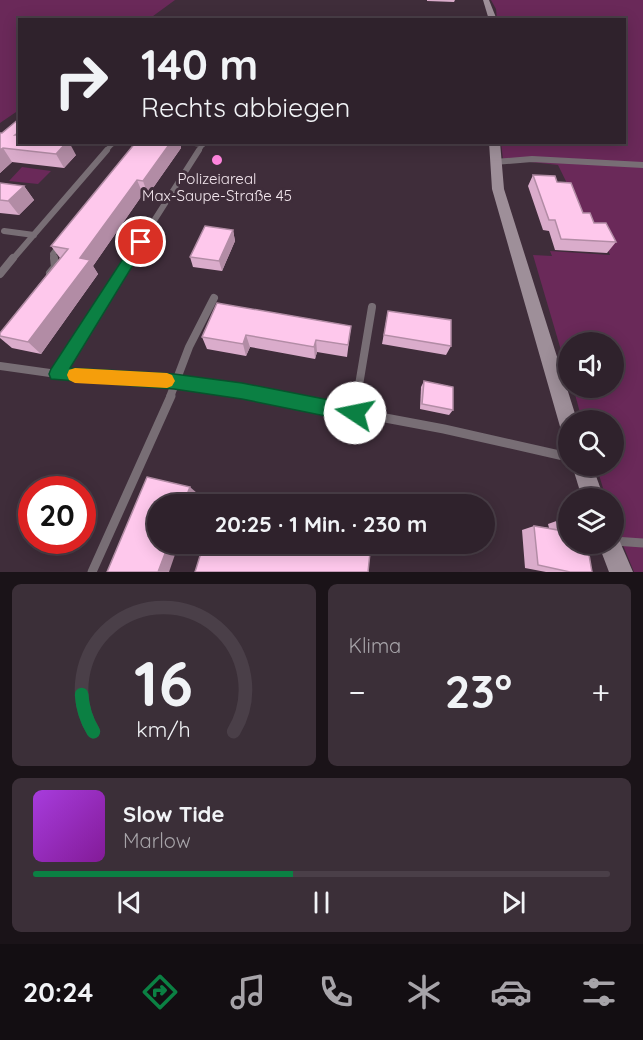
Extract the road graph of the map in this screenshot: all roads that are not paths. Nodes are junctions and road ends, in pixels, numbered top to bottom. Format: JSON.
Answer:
{"nodes":[{"id":1,"x":486,"y":0,"type":"edge"},
{"id":2,"x":491,"y":18,"type":"edge"},
{"id":3,"x":113,"y":144,"type":"edge"},
{"id":4,"x":203,"y":144,"type":"edge"},
{"id":5,"x":494,"y":144,"type":"edge"},
{"id":6,"x":494,"y":162,"type":"junction"},
{"id":7,"x":643,"y":165,"type":"edge"},
{"id":8,"x":4,"y":231,"type":"dead end"},
{"id":9,"x":34,"y":235,"type":"junction"},
{"id":10,"x":68,"y":236,"type":"edge"},
{"id":11,"x":0,"y":274,"type":"edge"},
{"id":12,"x":48,"y":275,"type":"edge"},
{"id":13,"x":214,"y":298,"type":"dead end"},
{"id":14,"x":372,"y":307,"type":"dead end"},
{"id":15,"x":0,"y":366,"type":"edge"},
{"id":16,"x":57,"y":374,"type":"junction"},
{"id":17,"x":174,"y":381,"type":"junction"},
{"id":18,"x":564,"y":410,"type":"edge"},
{"id":19,"x":355,"y":413,"type":"junction"},
{"id":20,"x":558,"y":455,"type":"edge"},
{"id":21,"x":624,"y":542,"type":"edge"},
{"id":22,"x":643,"y":543,"type":"edge"},
{"id":23,"x":614,"y":554,"type":"edge"},
{"id":24,"x":92,"y":572,"type":"edge"},
{"id":25,"x":621,"y":572,"type":"edge"}],
"edges":[{"from":1,"to":2,"type":"street"},
{"from":3,"to":9,"type":"lane"},
{"from":4,"to":16,"type":"lane"},
{"from":5,"to":6,"type":"street"},
{"from":6,"to":7,"type":"lane"},
{"from":6,"to":18,"type":"street"},
{"from":8,"to":9,"type":"lane"},
{"from":9,"to":11,"type":"lane"},
{"from":10,"to":12,"type":"lane"},
{"from":13,"to":17,"type":"lane"},
{"from":14,"to":19,"type":"lane"},
{"from":15,"to":16,"type":"lane"},
{"from":16,"to":17,"type":"lane"},
{"from":17,"to":19,"type":"lane"},
{"from":17,"to":24,"type":"lane"},
{"from":19,"to":20,"type":"lane"},
{"from":21,"to":22,"type":"lane"},
{"from":23,"to":25,"type":"street"}]}
